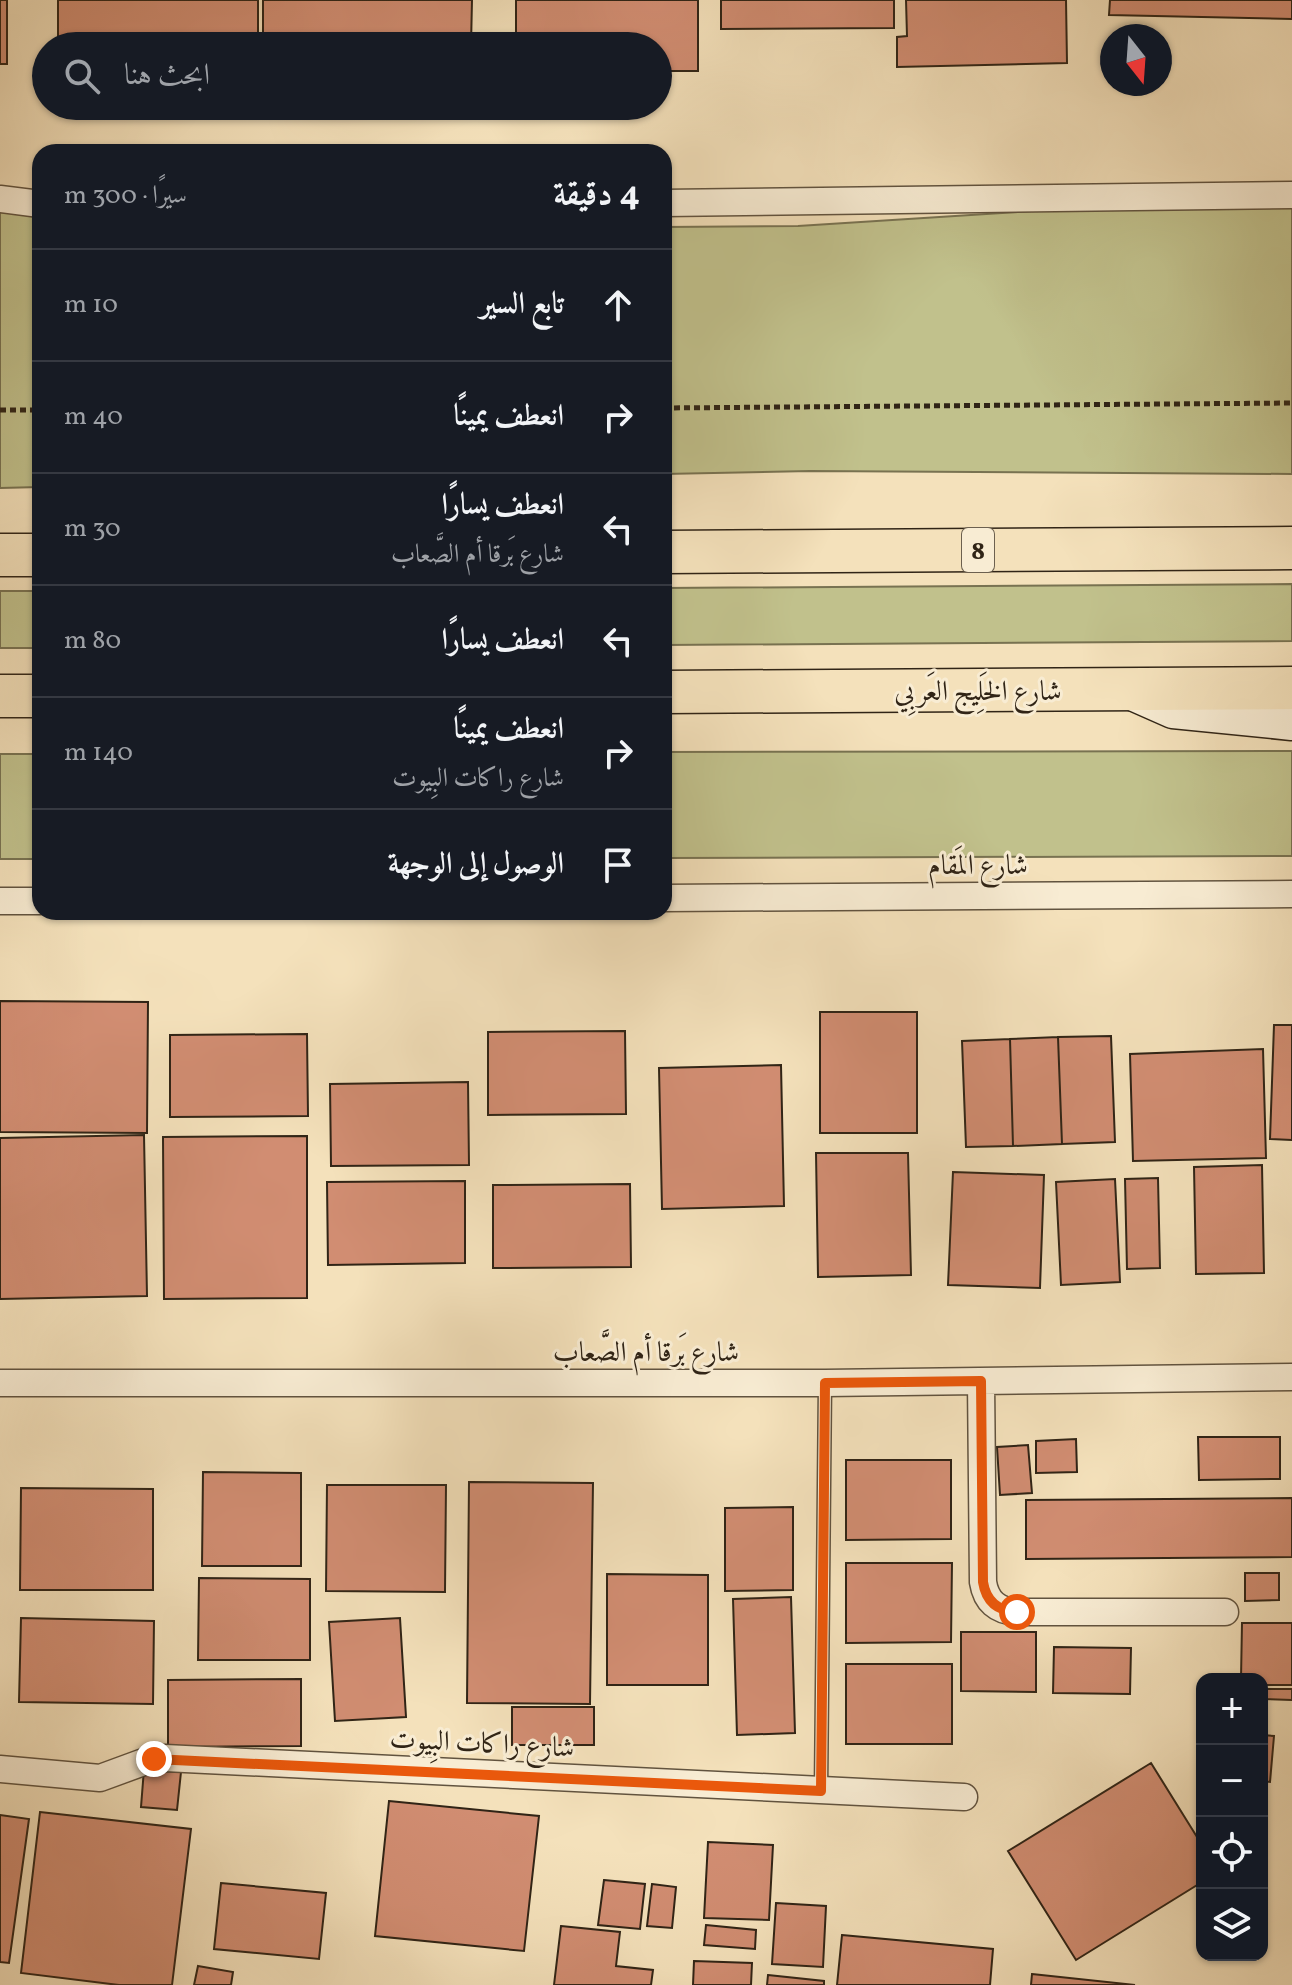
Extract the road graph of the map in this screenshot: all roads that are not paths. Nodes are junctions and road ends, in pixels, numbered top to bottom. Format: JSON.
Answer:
{"nodes":[{"id":1,"x":1292,"y":195,"type":"edge"},
{"id":2,"x":0,"y":199,"type":"edge"},
{"id":3,"x":32,"y":203,"type":"edge"},
{"id":4,"x":672,"y":203,"type":"edge"},
{"id":5,"x":1292,"y":548,"type":"edge"},
{"id":6,"x":672,"y":552,"type":"edge"},
{"id":7,"x":0,"y":555,"type":"edge"},
{"id":8,"x":32,"y":555,"type":"edge"},
{"id":9,"x":1125,"y":688,"type":"junction"},
{"id":10,"x":1292,"y":688,"type":"edge"},
{"id":11,"x":672,"y":692,"type":"edge"},
{"id":12,"x":0,"y":696,"type":"edge"},
{"id":13,"x":32,"y":696,"type":"edge"},
{"id":14,"x":1292,"y":722,"type":"edge"},
{"id":15,"x":1292,"y":894,"type":"edge"},
{"id":16,"x":672,"y":898,"type":"edge"},
{"id":17,"x":0,"y":901,"type":"edge"},
{"id":18,"x":32,"y":901,"type":"edge"},
{"id":19,"x":1292,"y":1377,"type":"edge"},
{"id":20,"x":981,"y":1381,"type":"junction"},
{"id":21,"x":0,"y":1383,"type":"edge"},
{"id":22,"x":825,"y":1383,"type":"junction"},
{"id":23,"x":1225,"y":1612,"type":"dead end"},
{"id":24,"x":0,"y":1769,"type":"edge"},
{"id":25,"x":821,"y":1791,"type":"junction"},
{"id":26,"x":964,"y":1797,"type":"dead end"}],
"edges":[{"from":1,"to":4,"type":"street"},
{"from":2,"to":3,"type":"street"},
{"from":5,"to":6,"type":"highway","number":"8"},
{"from":7,"to":8,"type":"highway"},
{"from":9,"to":10,"type":"highway","name":"شارع الخَلِيج العَربِي"},
{"from":9,"to":11,"type":"highway","name":"شارع الخَلِيج العَربِي"},
{"from":9,"to":14,"type":"main road"},
{"from":12,"to":13,"type":"highway"},
{"from":15,"to":16,"type":"street","name":"شارع المَقام"},
{"from":17,"to":18,"type":"street"},
{"from":19,"to":20,"type":"street","name":"شارع بَرقا أم الصَّعاب"},
{"from":20,"to":22,"type":"street","name":"شارع بَرقا أم الصَّعاب"},
{"from":20,"to":23,"type":"street"},
{"from":21,"to":22,"type":"street","name":"شارع بَرقا أم الصَّعاب"},
{"from":22,"to":25,"type":"lane"},
{"from":24,"to":25,"type":"street","name":"شارع راكات البِيوت"},
{"from":25,"to":26,"type":"street","name":"شارع راكات البِيوت"}]}
